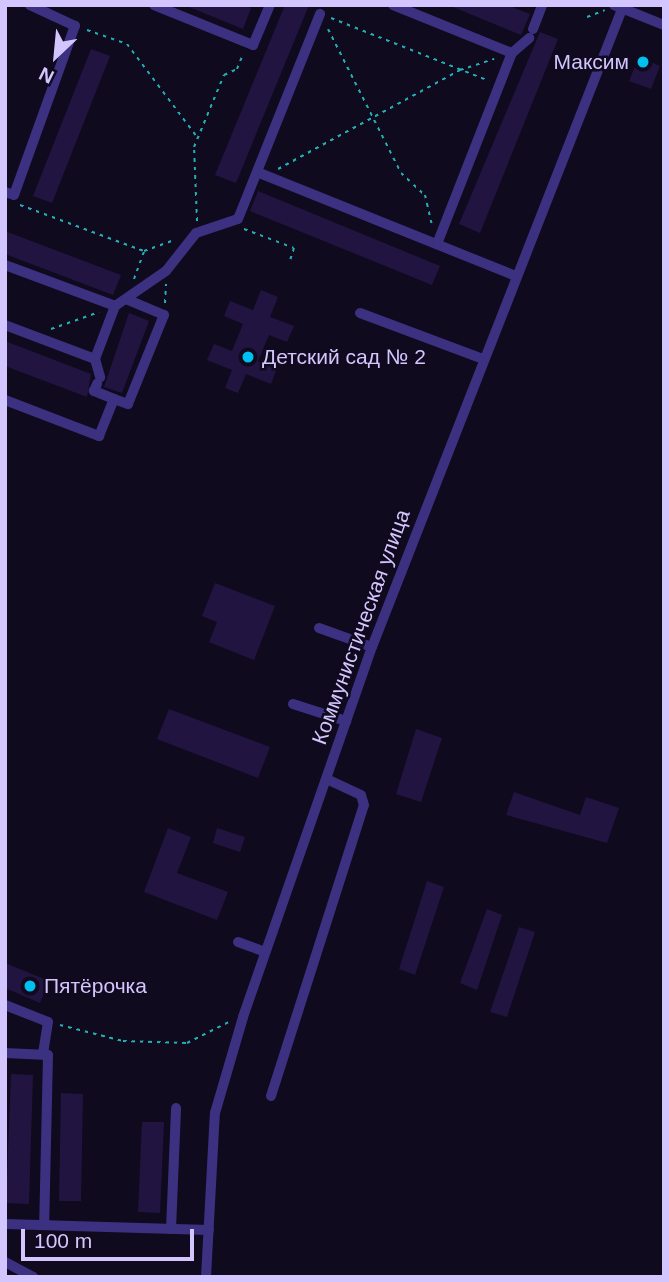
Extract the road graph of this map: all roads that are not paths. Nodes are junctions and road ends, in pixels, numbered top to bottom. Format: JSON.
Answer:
{"nodes":[{"id":1,"x":30,"y":5,"type":"edge"},
{"id":2,"x":154,"y":5,"type":"edge"},
{"id":3,"x":270,"y":5,"type":"edge"},
{"id":4,"x":393,"y":5,"type":"edge"},
{"id":5,"x":542,"y":5,"type":"edge"},
{"id":6,"x":618,"y":7,"type":"edge"},
{"id":7,"x":320,"y":14,"type":"road end"},
{"id":8,"x":664,"y":25,"type":"edge"},
{"id":9,"x":512,"y":53,"type":"junction"},
{"id":10,"x":262,"y":173,"type":"junction"},
{"id":11,"x":10,"y":194,"type":"edge"},
{"id":12,"x":437,"y":244,"type":"junction"},
{"id":13,"x":5,"y":265,"type":"edge"},
{"id":14,"x":516,"y":276,"type":"junction"},
{"id":15,"x":126,"y":299,"type":"junction"},
{"id":16,"x":115,"y":306,"type":"junction"},
{"id":17,"x":359,"y":313,"type":"dead end"},
{"id":18,"x":5,"y":325,"type":"edge"},
{"id":19,"x":95,"y":359,"type":"junction"},
{"id":20,"x":483,"y":359,"type":"junction"},
{"id":21,"x":114,"y":398,"type":"junction"},
{"id":22,"x":5,"y":400,"type":"edge"},
{"id":23,"x":319,"y":628,"type":"dead end"},
{"id":24,"x":372,"y":647,"type":"junction"},
{"id":25,"x":293,"y":704,"type":"dead end"},
{"id":26,"x":346,"y":722,"type":"junction"},
{"id":27,"x":326,"y":779,"type":"junction"},
{"id":28,"x":238,"y":942,"type":"dead end"},
{"id":29,"x":265,"y":952,"type":"junction"},
{"id":30,"x":5,"y":1004,"type":"edge"},
{"id":31,"x":5,"y":1053,"type":"edge"},
{"id":32,"x":43,"y":1055,"type":"junction"},
{"id":33,"x":271,"y":1096,"type":"dead end"},
{"id":34,"x":176,"y":1108,"type":"dead end"},
{"id":35,"x":5,"y":1224,"type":"edge"},
{"id":36,"x":44,"y":1225,"type":"junction"},
{"id":37,"x":172,"y":1229,"type":"junction"},
{"id":38,"x":209,"y":1230,"type":"junction"},
{"id":39,"x":5,"y":1262,"type":"edge"},
{"id":40,"x":33,"y":1277,"type":"edge"},
{"id":41,"x":206,"y":1277,"type":"edge"}],
"edges":[{"from":1,"to":11,"type":"street"},
{"from":2,"to":3,"type":"street"},
{"from":4,"to":9,"type":"street"},
{"from":5,"to":9,"type":"street"},
{"from":6,"to":8,"type":"street","name":"Коммунистическая улица"},
{"from":6,"to":14,"type":"street","name":"Коммунистическая улица"},
{"from":7,"to":10,"type":"street"},
{"from":9,"to":12,"type":"street"},
{"from":10,"to":12,"type":"street"},
{"from":10,"to":15,"type":"street"},
{"from":12,"to":14,"type":"street"},
{"from":13,"to":16,"type":"street"},
{"from":14,"to":20,"type":"street","name":"Коммунистическая улица"},
{"from":15,"to":16,"type":"street"},
{"from":15,"to":21,"type":"street"},
{"from":16,"to":19,"type":"street"},
{"from":17,"to":20,"type":"street"},
{"from":18,"to":19,"type":"street"},
{"from":19,"to":21,"type":"street"},
{"from":20,"to":24,"type":"street","name":"Коммунистическая улица"},
{"from":21,"to":22,"type":"street"},
{"from":23,"to":24,"type":"street"},
{"from":24,"to":26,"type":"street","name":"Коммунистическая улица"},
{"from":25,"to":26,"type":"street"},
{"from":26,"to":27,"type":"street","name":"Коммунистическая улица"},
{"from":27,"to":29,"type":"street","name":"Коммунистическая улица"},
{"from":27,"to":33,"type":"street"},
{"from":28,"to":29,"type":"street"},
{"from":29,"to":38,"type":"street","name":"Коммунистическая улица"},
{"from":30,"to":32,"type":"street"},
{"from":31,"to":32,"type":"street"},
{"from":32,"to":36,"type":"street"},
{"from":34,"to":37,"type":"street"},
{"from":35,"to":36,"type":"street"},
{"from":36,"to":37,"type":"street"},
{"from":37,"to":38,"type":"street"},
{"from":38,"to":41,"type":"street","name":"Коммунистическая улица"},
{"from":39,"to":40,"type":"street"}]}
